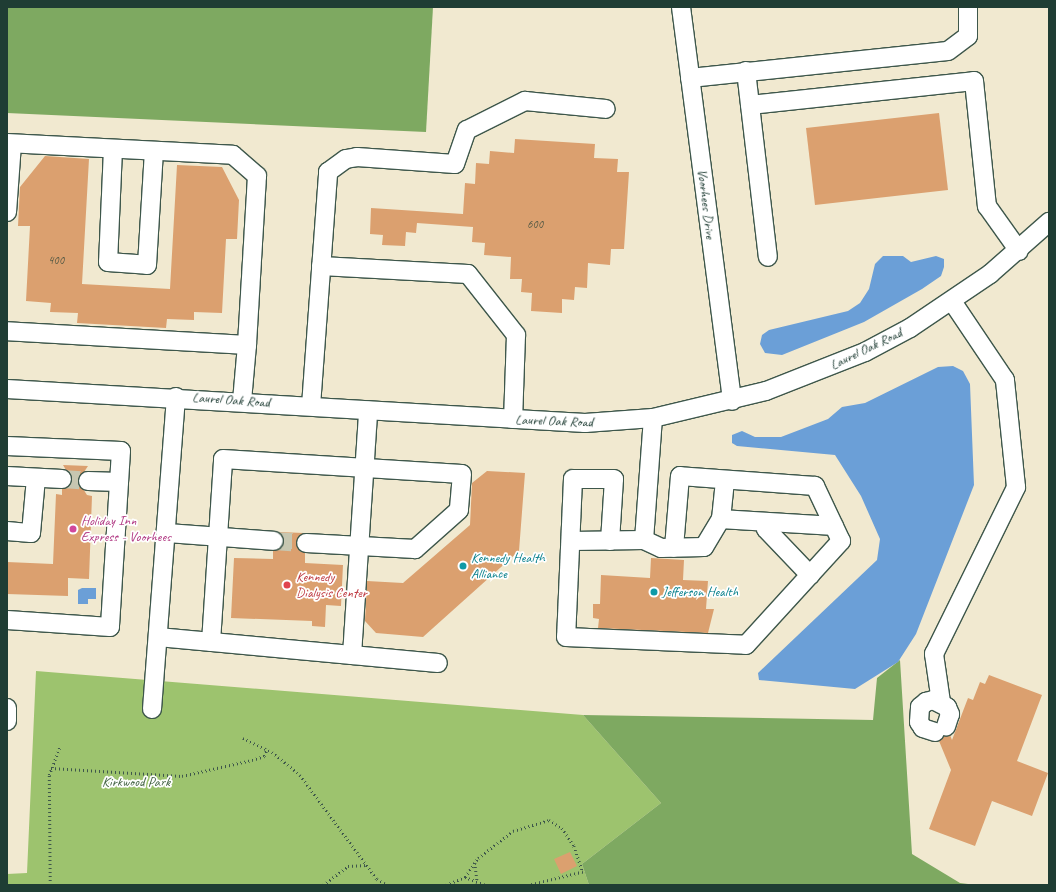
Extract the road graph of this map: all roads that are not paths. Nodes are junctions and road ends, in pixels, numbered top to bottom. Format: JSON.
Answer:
{"nodes":[{"id":1,"x":681,"y":7,"type":"edge"},
{"id":2,"x":968,"y":7,"type":"edge"},
{"id":3,"x":746,"y":71,"type":"junction"},
{"id":4,"x":690,"y":78,"type":"junction"},
{"id":5,"x":750,"y":105,"type":"junction"},
{"id":6,"x":606,"y":108,"type":"dead end"},
{"id":7,"x":9,"y":144,"type":"edge"},
{"id":8,"x":113,"y":149,"type":"junction"},
{"id":9,"x":154,"y":151,"type":"junction"},
{"id":10,"x":7,"y":212,"type":"edge"},
{"id":11,"x":1048,"y":226,"type":"edge"},
{"id":12,"x":1019,"y":251,"type":"junction"},
{"id":13,"x":768,"y":257,"type":"dead end"},
{"id":14,"x":321,"y":266,"type":"junction"},
{"id":15,"x":952,"y":301,"type":"junction"},
{"id":16,"x":7,"y":331,"type":"edge"},
{"id":17,"x":247,"y":345,"type":"junction"},
{"id":18,"x":7,"y":389,"type":"edge"},
{"id":19,"x":176,"y":397,"type":"junction"},
{"id":20,"x":242,"y":401,"type":"junction"},
{"id":21,"x":732,"y":401,"type":"junction"},
{"id":22,"x":311,"y":406,"type":"junction"},
{"id":23,"x":368,"y":411,"type":"junction"},
{"id":24,"x":653,"y":418,"type":"junction"},
{"id":25,"x":514,"y":419,"type":"junction"},
{"id":26,"x":7,"y":446,"type":"edge"},
{"id":27,"x":364,"y":468,"type":"junction"},
{"id":28,"x":7,"y":476,"type":"edge"},
{"id":29,"x":36,"y":478,"type":"junction"},
{"id":30,"x":62,"y":479,"type":"tunnel mouth"},
{"id":31,"x":725,"y":480,"type":"junction"},
{"id":32,"x":88,"y":481,"type":"tunnel mouth"},
{"id":33,"x":119,"y":482,"type":"junction"},
{"id":34,"x":721,"y":519,"type":"junction"},
{"id":35,"x":766,"y":522,"type":"junction"},
{"id":36,"x":834,"y":526,"type":"junction"},
{"id":37,"x":7,"y":531,"type":"edge"},
{"id":38,"x":166,"y":534,"type":"junction"},
{"id":39,"x":218,"y":537,"type":"junction"},
{"id":40,"x":644,"y":540,"type":"junction"},
{"id":41,"x":274,"y":541,"type":"tunnel mouth"},
{"id":42,"x":571,"y":541,"type":"junction"},
{"id":43,"x":610,"y":541,"type":"junction"},
{"id":44,"x":306,"y":543,"type":"tunnel mouth"},
{"id":45,"x":359,"y":546,"type":"junction"},
{"id":46,"x":674,"y":548,"type":"junction"},
{"id":47,"x":810,"y":575,"type":"junction"},
{"id":48,"x":7,"y":620,"type":"edge"},
{"id":49,"x":158,"y":637,"type":"junction"},
{"id":50,"x":211,"y":642,"type":"junction"},
{"id":51,"x":352,"y":655,"type":"junction"},
{"id":52,"x":438,"y":663,"type":"dead end"},
{"id":53,"x":941,"y":702,"type":"junction"},
{"id":54,"x":7,"y":708,"type":"edge"},
{"id":55,"x":152,"y":709,"type":"dead end"},
{"id":56,"x":7,"y":721,"type":"edge"}],
"edges":[{"from":1,"to":4,"type":"street","name":"Voorhees Drive"},
{"from":2,"to":3,"type":"street"},
{"from":3,"to":4,"type":"street"},
{"from":3,"to":5,"type":"street"},
{"from":4,"to":21,"type":"street","name":"Voorhees Drive"},
{"from":5,"to":12,"type":"street"},
{"from":5,"to":13,"type":"street"},
{"from":6,"to":14,"type":"street"},
{"from":7,"to":8,"type":"street"},
{"from":7,"to":10,"type":"street"},
{"from":8,"to":9,"type":"street"},
{"from":8,"to":9,"type":"street"},
{"from":9,"to":17,"type":"street"},
{"from":11,"to":12,"type":"street","name":"Laurel Oak Road"},
{"from":12,"to":15,"type":"street","name":"Laurel Oak Road"},
{"from":14,"to":22,"type":"street"},
{"from":14,"to":25,"type":"street"},
{"from":15,"to":21,"type":"street","name":"Laurel Oak Road"},
{"from":15,"to":53,"type":"street"},
{"from":16,"to":17,"type":"street"},
{"from":17,"to":20,"type":"street"},
{"from":18,"to":19,"type":"street","name":"Laurel Oak Road"},
{"from":19,"to":20,"type":"street","name":"Laurel Oak Road"},
{"from":19,"to":38,"type":"street"},
{"from":20,"to":22,"type":"street","name":"Laurel Oak Road"},
{"from":21,"to":24,"type":"street","name":"Laurel Oak Road"},
{"from":22,"to":23,"type":"street","name":"Laurel Oak Road"},
{"from":23,"to":25,"type":"street","name":"Laurel Oak Road"},
{"from":23,"to":27,"type":"street"},
{"from":24,"to":25,"type":"street","name":"Laurel Oak Road"},
{"from":24,"to":40,"type":"street"},
{"from":26,"to":33,"type":"street"},
{"from":27,"to":39,"type":"street"},
{"from":27,"to":45,"type":"street"},
{"from":27,"to":45,"type":"street"},
{"from":28,"to":29,"type":"street"},
{"from":29,"to":30,"type":"street"},
{"from":29,"to":37,"type":"street"},
{"from":31,"to":34,"type":"street"},
{"from":31,"to":36,"type":"street"},
{"from":31,"to":46,"type":"street"},
{"from":32,"to":33,"type":"street"},
{"from":33,"to":48,"type":"street"},
{"from":34,"to":35,"type":"street"},
{"from":34,"to":46,"type":"street"},
{"from":35,"to":36,"type":"street"},
{"from":35,"to":47,"type":"street"},
{"from":36,"to":47,"type":"street"},
{"from":38,"to":39,"type":"street"},
{"from":38,"to":49,"type":"street"},
{"from":39,"to":41,"type":"street"},
{"from":39,"to":50,"type":"street"},
{"from":40,"to":43,"type":"street"},
{"from":40,"to":46,"type":"street"},
{"from":42,"to":43,"type":"street"},
{"from":42,"to":43,"type":"street"},
{"from":42,"to":47,"type":"street"},
{"from":44,"to":45,"type":"street"},
{"from":45,"to":51,"type":"street"},
{"from":49,"to":50,"type":"street"},
{"from":49,"to":55,"type":"street"},
{"from":50,"to":51,"type":"street"},
{"from":51,"to":52,"type":"street"},
{"from":53,"to":53,"type":"street"},
{"from":54,"to":56,"type":"street"}]}
